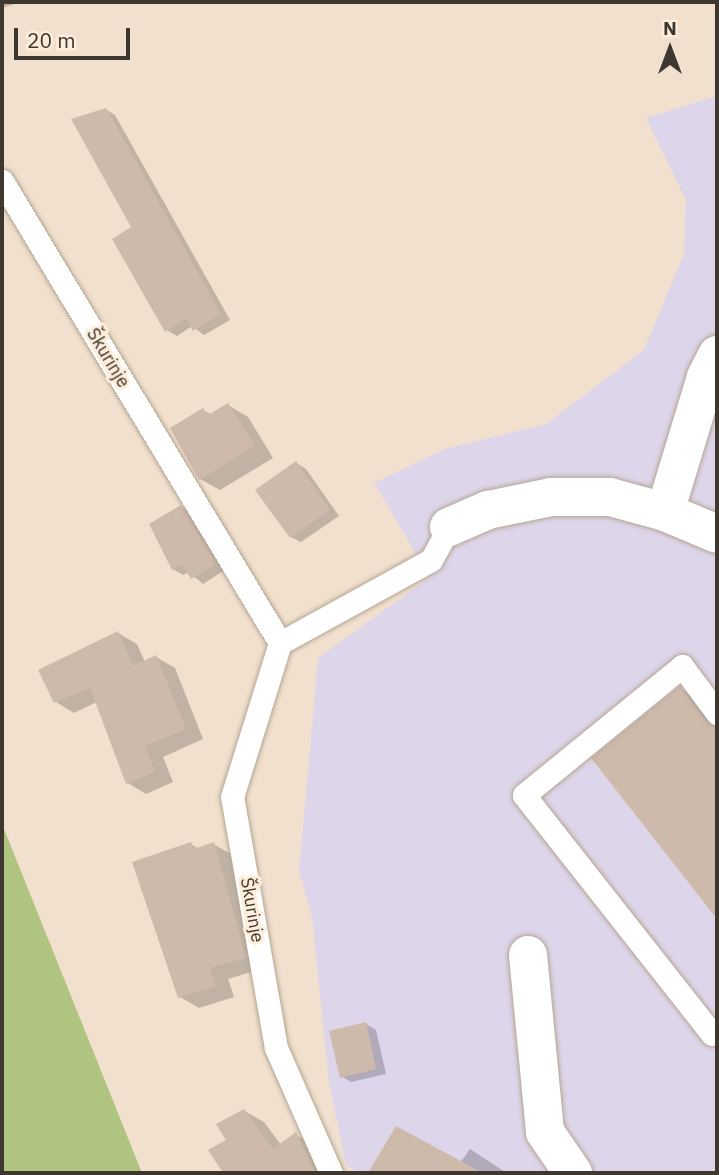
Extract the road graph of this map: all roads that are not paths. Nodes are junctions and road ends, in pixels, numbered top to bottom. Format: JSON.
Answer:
{"nodes":[{"id":1,"x":2,"y":181,"type":"edge"},
{"id":2,"x":717,"y":355,"type":"edge"},
{"id":3,"x":665,"y":512,"type":"junction"},
{"id":4,"x":449,"y":527,"type":"joint"},
{"id":5,"x":717,"y":534,"type":"edge"},
{"id":6,"x":279,"y":643,"type":"junction"},
{"id":7,"x":717,"y":713,"type":"edge"},
{"id":8,"x":528,"y":955,"type":"dead end"},
{"id":9,"x":712,"y":1034,"type":"dead end"},
{"id":10,"x":331,"y":1173,"type":"edge"},
{"id":11,"x":573,"y":1173,"type":"edge"}],
"edges":[{"from":1,"to":6,"type":"lane","name":"Škurinje"},
{"from":2,"to":3,"type":"street"},
{"from":3,"to":4,"type":"street"},
{"from":3,"to":5,"type":"street"},
{"from":4,"to":6,"type":"lane"},
{"from":6,"to":10,"type":"lane","name":"Škurinje"},
{"from":7,"to":9,"type":"lane"},
{"from":8,"to":11,"type":"street"}]}
